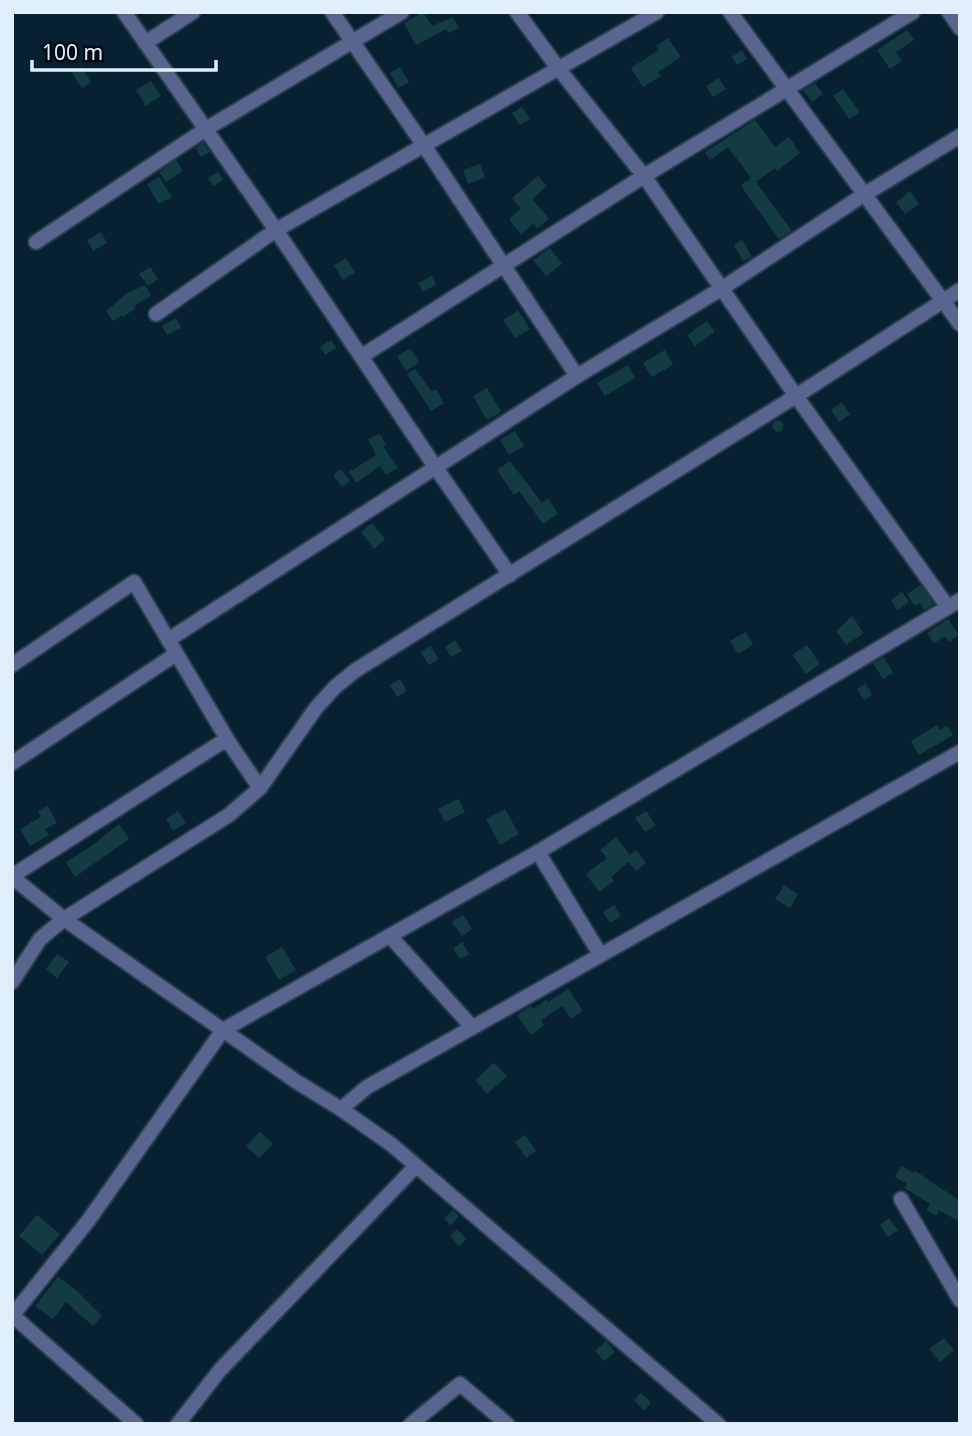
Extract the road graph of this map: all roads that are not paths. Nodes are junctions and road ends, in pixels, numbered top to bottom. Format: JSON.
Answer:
{"nodes":[{"id":1,"x":124,"y":12,"type":"edge"},
{"id":2,"x":193,"y":12,"type":"edge"},
{"id":3,"x":332,"y":12,"type":"edge"},
{"id":4,"x":402,"y":12,"type":"edge"},
{"id":5,"x":517,"y":12,"type":"edge"},
{"id":6,"x":657,"y":12,"type":"edge"},
{"id":7,"x":730,"y":12,"type":"edge"},
{"id":8,"x":913,"y":12,"type":"edge"},
{"id":9,"x":949,"y":12,"type":"edge"},
{"id":10,"x":960,"y":28,"type":"edge"},
{"id":11,"x":145,"y":43,"type":"junction"},
{"id":12,"x":353,"y":43,"type":"junction"},
{"id":13,"x":558,"y":68,"type":"junction"},
{"id":14,"x":785,"y":89,"type":"junction"},
{"id":15,"x":206,"y":129,"type":"junction"},
{"id":16,"x":960,"y":136,"type":"edge"},
{"id":17,"x":425,"y":147,"type":"junction"},
{"id":18,"x":644,"y":176,"type":"junction"},
{"id":19,"x":865,"y":194,"type":"junction"},
{"id":20,"x":276,"y":230,"type":"junction"},
{"id":21,"x":36,"y":242,"type":"dead end"},
{"id":22,"x":505,"y":266,"type":"junction"},
{"id":23,"x":720,"y":289,"type":"junction"},
{"id":24,"x":960,"y":290,"type":"edge"},
{"id":25,"x":944,"y":300,"type":"junction"},
{"id":26,"x":156,"y":314,"type":"dead end"},
{"id":27,"x":960,"y":324,"type":"edge"},
{"id":28,"x":362,"y":356,"type":"junction"},
{"id":29,"x":577,"y":376,"type":"junction"},
{"id":30,"x":796,"y":396,"type":"junction"},
{"id":31,"x":436,"y":468,"type":"junction"},
{"id":32,"x":510,"y":575,"type":"junction"},
{"id":33,"x":954,"y":603,"type":"edge"},
{"id":34,"x":168,"y":640,"type":"junction"},
{"id":35,"x":176,"y":654,"type":"junction"},
{"id":36,"x":12,"y":666,"type":"edge"},
{"id":37,"x":230,"y":744,"type":"junction"},
{"id":38,"x":960,"y":752,"type":"edge"},
{"id":39,"x":12,"y":763,"type":"edge"},
{"id":40,"x":261,"y":789,"type":"junction"},
{"id":41,"x":538,"y":852,"type":"junction"},
{"id":42,"x":12,"y":877,"type":"edge"},
{"id":43,"x":64,"y":919,"type":"junction"},
{"id":44,"x":390,"y":936,"type":"junction"},
{"id":45,"x":600,"y":954,"type":"junction"},
{"id":46,"x":12,"y":982,"type":"edge"},
{"id":47,"x":472,"y":1027,"type":"junction"},
{"id":48,"x":223,"y":1030,"type":"junction"},
{"id":49,"x":341,"y":1109,"type":"junction"},
{"id":50,"x":416,"y":1166,"type":"junction"},
{"id":51,"x":901,"y":1199,"type":"dead end"},
{"id":52,"x":960,"y":1300,"type":"edge"},
{"id":53,"x":12,"y":1315,"type":"edge"},
{"id":54,"x":715,"y":1423,"type":"edge"},
{"id":55,"x":136,"y":1424,"type":"edge"},
{"id":56,"x":178,"y":1424,"type":"edge"},
{"id":57,"x":411,"y":1424,"type":"edge"},
{"id":58,"x":507,"y":1424,"type":"edge"}],
"edges":[{"from":1,"to":11,"type":"street"},
{"from":2,"to":11,"type":"street"},
{"from":3,"to":12,"type":"street"},
{"from":4,"to":12,"type":"street"},
{"from":5,"to":13,"type":"street"},
{"from":6,"to":13,"type":"street"},
{"from":7,"to":14,"type":"street"},
{"from":8,"to":14,"type":"street"},
{"from":9,"to":10,"type":"street"},
{"from":11,"to":15,"type":"street"},
{"from":12,"to":15,"type":"street"},
{"from":12,"to":17,"type":"street"},
{"from":13,"to":17,"type":"street"},
{"from":13,"to":18,"type":"street"},
{"from":14,"to":18,"type":"street"},
{"from":14,"to":19,"type":"street"},
{"from":15,"to":20,"type":"street"},
{"from":15,"to":21,"type":"street"},
{"from":16,"to":19,"type":"street"},
{"from":17,"to":20,"type":"street"},
{"from":17,"to":22,"type":"street"},
{"from":18,"to":22,"type":"street"},
{"from":18,"to":23,"type":"street"},
{"from":19,"to":23,"type":"street"},
{"from":19,"to":25,"type":"street"},
{"from":20,"to":26,"type":"street"},
{"from":20,"to":28,"type":"street"},
{"from":22,"to":28,"type":"street"},
{"from":22,"to":29,"type":"street"},
{"from":23,"to":29,"type":"street"},
{"from":23,"to":30,"type":"street"},
{"from":24,"to":25,"type":"street"},
{"from":25,"to":27,"type":"street"},
{"from":25,"to":30,"type":"street"},
{"from":28,"to":31,"type":"street"},
{"from":29,"to":31,"type":"street"},
{"from":30,"to":32,"type":"street"},
{"from":30,"to":33,"type":"street"},
{"from":31,"to":32,"type":"street"},
{"from":31,"to":34,"type":"street"},
{"from":32,"to":40,"type":"street"},
{"from":33,"to":41,"type":"street"},
{"from":34,"to":35,"type":"street"},
{"from":34,"to":36,"type":"street"},
{"from":35,"to":37,"type":"street"},
{"from":35,"to":39,"type":"street"},
{"from":37,"to":40,"type":"street"},
{"from":37,"to":42,"type":"street"},
{"from":38,"to":45,"type":"street"},
{"from":40,"to":43,"type":"street"},
{"from":41,"to":44,"type":"street"},
{"from":41,"to":45,"type":"street"},
{"from":42,"to":43,"type":"street"},
{"from":43,"to":46,"type":"street"},
{"from":43,"to":48,"type":"street"},
{"from":44,"to":47,"type":"street"},
{"from":44,"to":48,"type":"street"},
{"from":45,"to":47,"type":"street"},
{"from":47,"to":49,"type":"street"},
{"from":48,"to":49,"type":"street"},
{"from":48,"to":53,"type":"street"},
{"from":49,"to":50,"type":"street"},
{"from":50,"to":54,"type":"street"},
{"from":50,"to":56,"type":"street"},
{"from":51,"to":52,"type":"street"},
{"from":53,"to":55,"type":"street"},
{"from":57,"to":58,"type":"street"}]}
